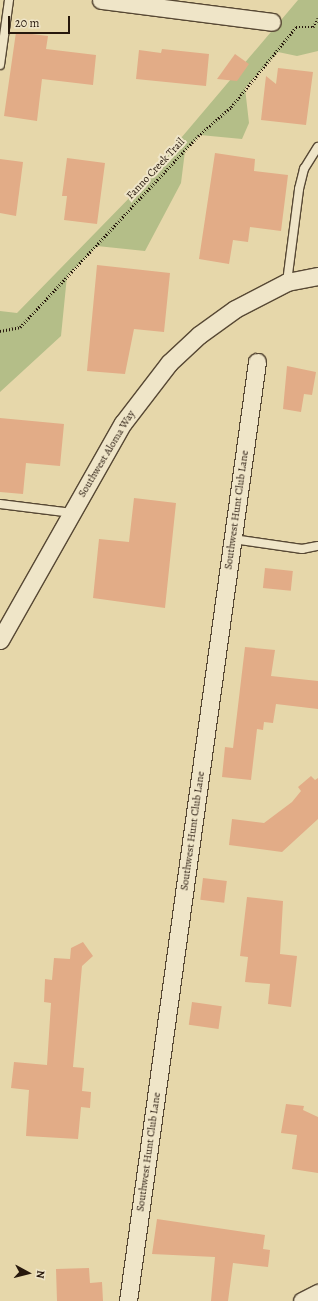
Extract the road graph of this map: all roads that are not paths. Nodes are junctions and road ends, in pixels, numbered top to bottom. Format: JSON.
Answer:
{"nodes":[{"id":1,"x":9,"y":0,"type":"edge"},
{"id":2,"x":101,"y":0,"type":"edge"},
{"id":3,"x":272,"y":22,"type":"dead end"},
{"id":4,"x":0,"y":65,"type":"edge"},
{"id":5,"x":318,"y":147,"type":"edge"},
{"id":6,"x":318,"y":276,"type":"edge"},
{"id":7,"x":287,"y":282,"type":"junction"},
{"id":8,"x":257,"y":362,"type":"dead end"},
{"id":9,"x":0,"y":504,"type":"edge"},
{"id":10,"x":72,"y":513,"type":"junction"},
{"id":11,"x":233,"y":539,"type":"junction"},
{"id":12,"x":318,"y":546,"type":"edge"},
{"id":13,"x":0,"y":640,"type":"edge"},
{"id":14,"x":318,"y":1293,"type":"edge"},
{"id":15,"x":128,"y":1301,"type":"edge"},
{"id":16,"x":302,"y":1301,"type":"edge"}],
"edges":[{"from":1,"to":4,"type":"lane"},
{"from":2,"to":3,"type":"street"},
{"from":5,"to":7,"type":"lane"},
{"from":6,"to":7,"type":"street","name":"Southwest Aloma Way"},
{"from":7,"to":10,"type":"street","name":"Southwest Aloma Way"},
{"from":8,"to":11,"type":"street","name":"Southwest Hunt Club Lane"},
{"from":9,"to":10,"type":"lane"},
{"from":10,"to":13,"type":"street","name":"Southwest Aloma Way"},
{"from":11,"to":12,"type":"lane"},
{"from":11,"to":15,"type":"street","name":"Southwest Hunt Club Lane"},
{"from":14,"to":16,"type":"street"}]}
